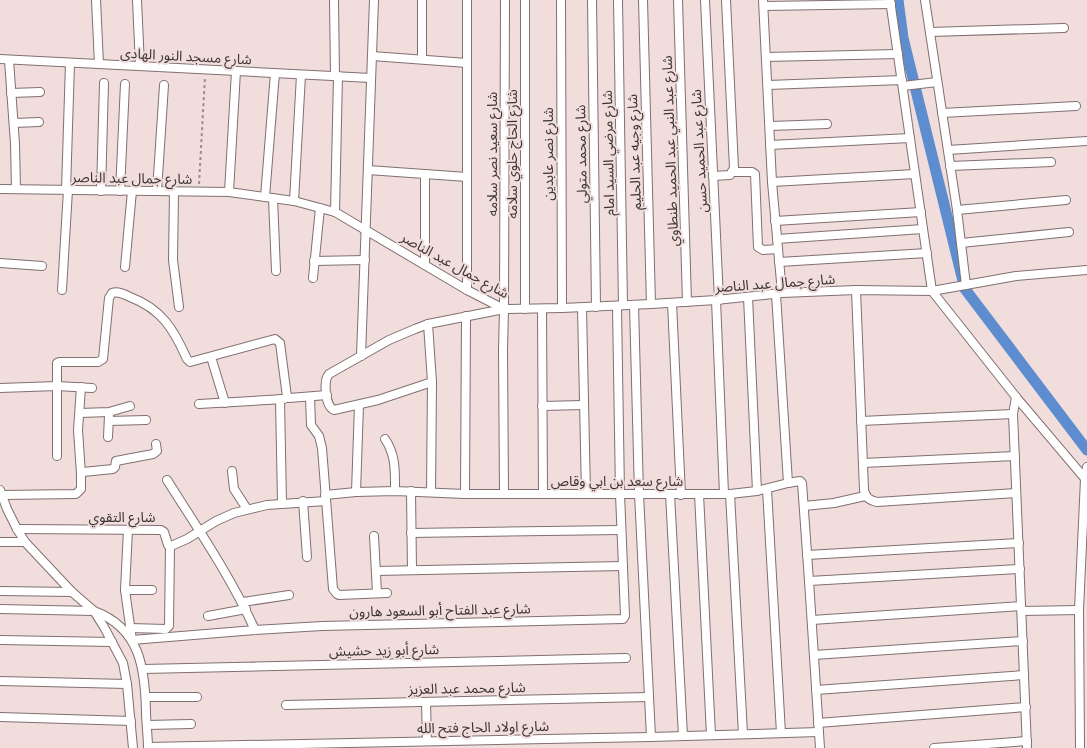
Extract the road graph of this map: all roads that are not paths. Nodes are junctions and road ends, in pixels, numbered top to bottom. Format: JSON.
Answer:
{"nodes":[{"id":1,"x":96,"y":0,"type":"edge"},
{"id":2,"x":137,"y":0,"type":"edge"},
{"id":3,"x":334,"y":0,"type":"edge"},
{"id":4,"x":374,"y":0,"type":"edge"},
{"id":5,"x":422,"y":0,"type":"edge"},
{"id":6,"x":467,"y":0,"type":"edge"},
{"id":7,"x":505,"y":0,"type":"edge"},
{"id":8,"x":525,"y":0,"type":"edge"},
{"id":9,"x":561,"y":0,"type":"edge"},
{"id":10,"x":592,"y":0,"type":"edge"},
{"id":11,"x":618,"y":0,"type":"edge"},
{"id":12,"x":643,"y":0,"type":"edge"},
{"id":13,"x":678,"y":0,"type":"edge"},
{"id":14,"x":705,"y":0,"type":"edge"},
{"id":15,"x":726,"y":0,"type":"edge"},
{"id":16,"x":925,"y":0,"type":"edge"},
{"id":17,"x":890,"y":2,"type":"edge"},
{"id":18,"x":763,"y":3,"type":"edge"},
{"id":19,"x":1064,"y":28,"type":"dead end"},
{"id":20,"x":930,"y":32,"type":"junction"},
{"id":21,"x":898,"y":54,"type":"junction"},
{"id":22,"x":372,"y":56,"type":"junction"},
{"id":23,"x":766,"y":57,"type":"junction"},
{"id":24,"x":0,"y":59,"type":"edge"},
{"id":25,"x":422,"y":59,"type":"junction"},
{"id":26,"x":9,"y":60,"type":"junction"},
{"id":27,"x":70,"y":63,"type":"junction"},
{"id":28,"x":467,"y":63,"type":"junction"},
{"id":29,"x":99,"y":64,"type":"junction"},
{"id":30,"x":140,"y":66,"type":"junction"},
{"id":31,"x":236,"y":71,"type":"junction"},
{"id":32,"x":275,"y":73,"type":"junction"},
{"id":33,"x":301,"y":75,"type":"junction"},
{"id":34,"x":337,"y":76,"type":"junction"},
{"id":35,"x":371,"y":78,"type":"junction"},
{"id":36,"x":104,"y":82,"type":"dead end"},
{"id":37,"x":937,"y":82,"type":"junction"},
{"id":38,"x":902,"y":83,"type":"junction"},
{"id":39,"x":125,"y":84,"type":"dead end"},
{"id":40,"x":164,"y":85,"type":"dead end"},
{"id":41,"x":768,"y":85,"type":"junction"},
{"id":42,"x":40,"y":92,"type":"dead end"},
{"id":43,"x":11,"y":93,"type":"junction"},
{"id":44,"x":1076,"y":106,"type":"dead end"},
{"id":45,"x":942,"y":113,"type":"junction"},
{"id":46,"x":39,"y":122,"type":"dead end"},
{"id":47,"x":14,"y":123,"type":"junction"},
{"id":48,"x":827,"y":124,"type":"dead end"},
{"id":49,"x":770,"y":126,"type":"junction"},
{"id":50,"x":910,"y":138,"type":"junction"},
{"id":51,"x":1087,"y":141,"type":"edge"},
{"id":52,"x":770,"y":145,"type":"junction"},
{"id":53,"x":948,"y":150,"type":"junction"},
{"id":54,"x":1052,"y":162,"type":"dead end"},
{"id":55,"x":950,"y":166,"type":"junction"},
{"id":56,"x":368,"y":170,"type":"junction"},
{"id":57,"x":732,"y":172,"type":"junction"},
{"id":58,"x":425,"y":174,"type":"junction"},
{"id":59,"x":916,"y":174,"type":"junction"},
{"id":60,"x":713,"y":176,"type":"junction"},
{"id":61,"x":467,"y":177,"type":"junction"},
{"id":62,"x":772,"y":182,"type":"junction"},
{"id":63,"x":0,"y":189,"type":"edge"},
{"id":64,"x":16,"y":189,"type":"junction"},
{"id":65,"x":67,"y":190,"type":"junction"},
{"id":66,"x":101,"y":191,"type":"junction"},
{"id":67,"x":120,"y":191,"type":"junction"},
{"id":68,"x":132,"y":191,"type":"junction"},
{"id":69,"x":157,"y":191,"type":"junction"},
{"id":70,"x":174,"y":192,"type":"junction"},
{"id":71,"x":229,"y":192,"type":"junction"},
{"id":72,"x":269,"y":198,"type":"junction"},
{"id":73,"x":1066,"y":200,"type":"dead end"},
{"id":74,"x":294,"y":201,"type":"junction"},
{"id":75,"x":320,"y":208,"type":"junction"},
{"id":76,"x":957,"y":210,"type":"junction"},
{"id":77,"x":335,"y":212,"type":"junction"},
{"id":78,"x":921,"y":212,"type":"junction"},
{"id":79,"x":775,"y":221,"type":"junction"},
{"id":80,"x":923,"y":229,"type":"junction"},
{"id":81,"x":366,"y":231,"type":"junction"},
{"id":82,"x":1069,"y":232,"type":"dead end"},
{"id":83,"x":777,"y":239,"type":"junction"},
{"id":84,"x":961,"y":243,"type":"junction"},
{"id":85,"x":778,"y":249,"type":"junction"},
{"id":86,"x":927,"y":254,"type":"junction"},
{"id":87,"x":314,"y":260,"type":"junction"},
{"id":88,"x":365,"y":260,"type":"junction"},
{"id":89,"x":779,"y":262,"type":"junction"},
{"id":90,"x":0,"y":263,"type":"edge"},
{"id":91,"x":425,"y":265,"type":"junction"},
{"id":92,"x":42,"y":266,"type":"dead end"},
{"id":93,"x":125,"y":267,"type":"dead end"},
{"id":94,"x":1087,"y":270,"type":"edge"},
{"id":95,"x":276,"y":271,"type":"dead end"},
{"id":96,"x":313,"y":278,"type":"dead end"},
{"id":97,"x":966,"y":285,"type":"junction"},
{"id":98,"x":62,"y":290,"type":"dead end"},
{"id":99,"x":467,"y":290,"type":"junction"},
{"id":100,"x":856,"y":290,"type":"junction"},
{"id":101,"x":932,"y":291,"type":"junction"},
{"id":102,"x":779,"y":294,"type":"junction"},
{"id":103,"x":748,"y":297,"type":"junction"},
{"id":104,"x":718,"y":300,"type":"junction"},
{"id":105,"x":688,"y":302,"type":"junction"},
{"id":106,"x":672,"y":303,"type":"junction"},
{"id":107,"x":651,"y":304,"type":"junction"},
{"id":108,"x":634,"y":305,"type":"junction"},
{"id":109,"x":620,"y":306,"type":"junction"},
{"id":110,"x":179,"y":307,"type":"dead end"},
{"id":111,"x":596,"y":307,"type":"junction"},
{"id":112,"x":562,"y":308,"type":"junction"},
{"id":113,"x":582,"y":308,"type":"junction"},
{"id":114,"x":504,"y":309,"type":"junction"},
{"id":115,"x":524,"y":309,"type":"junction"},
{"id":116,"x":542,"y":309,"type":"junction"},
{"id":117,"x":466,"y":316,"type":"junction"},
{"id":118,"x":428,"y":324,"type":"junction"},
{"id":119,"x":361,"y":356,"type":"junction"},
{"id":120,"x":211,"y":357,"type":"junction"},
{"id":121,"x":432,"y":382,"type":"junction"},
{"id":122,"x":57,"y":386,"type":"junction"},
{"id":123,"x":81,"y":387,"type":"junction"},
{"id":124,"x":0,"y":388,"type":"edge"},
{"id":125,"x":92,"y":388,"type":"dead end"},
{"id":126,"x":326,"y":395,"type":"junction"},
{"id":127,"x":288,"y":397,"type":"junction"},
{"id":128,"x":310,"y":397,"type":"junction"},
{"id":129,"x":1016,"y":397,"type":"junction"},
{"id":130,"x":280,"y":399,"type":"junction"},
{"id":131,"x":224,"y":403,"type":"junction"},
{"id":132,"x":199,"y":404,"type":"dead end"},
{"id":133,"x":359,"y":405,"type":"junction"},
{"id":134,"x":584,"y":405,"type":"junction"},
{"id":135,"x":130,"y":406,"type":"dead end"},
{"id":136,"x":542,"y":406,"type":"junction"},
{"id":137,"x":109,"y":412,"type":"junction"},
{"id":138,"x":80,"y":413,"type":"junction"},
{"id":139,"x":1013,"y":414,"type":"junction"},
{"id":140,"x":146,"y":420,"type":"dead end"},
{"id":141,"x":109,"y":421,"type":"junction"},
{"id":142,"x":861,"y":421,"type":"junction"},
{"id":143,"x":108,"y":436,"type":"dead end"},
{"id":144,"x":385,"y":439,"type":"dead end"},
{"id":145,"x":156,"y":444,"type":"dead end"},
{"id":146,"x":57,"y":456,"type":"dead end"},
{"id":147,"x":1015,"y":456,"type":"junction"},
{"id":148,"x":863,"y":463,"type":"junction"},
{"id":149,"x":1087,"y":467,"type":"edge"},
{"id":150,"x":232,"y":471,"type":"dead end"},
{"id":151,"x":81,"y":474,"type":"junction"},
{"id":152,"x":167,"y":480,"type":"dead end"},
{"id":153,"x":1086,"y":480,"type":"edge"},
{"id":154,"x":788,"y":483,"type":"junction"},
{"id":155,"x":767,"y":489,"type":"junction"},
{"id":156,"x":395,"y":491,"type":"junction"},
{"id":157,"x":411,"y":491,"type":"junction"},
{"id":158,"x":757,"y":491,"type":"junction"},
{"id":159,"x":1,"y":492,"type":"edge"},
{"id":160,"x":356,"y":492,"type":"junction"},
{"id":161,"x":431,"y":492,"type":"junction"},
{"id":162,"x":1016,"y":493,"type":"junction"},
{"id":163,"x":465,"y":494,"type":"junction"},
{"id":164,"x":504,"y":494,"type":"junction"},
{"id":165,"x":543,"y":494,"type":"junction"},
{"id":166,"x":586,"y":494,"type":"junction"},
{"id":167,"x":620,"y":494,"type":"junction"},
{"id":168,"x":639,"y":494,"type":"junction"},
{"id":169,"x":670,"y":494,"type":"junction"},
{"id":170,"x":699,"y":494,"type":"junction"},
{"id":171,"x":727,"y":494,"type":"junction"},
{"id":172,"x":681,"y":495,"type":"junction"},
{"id":173,"x":866,"y":496,"type":"junction"},
{"id":174,"x":325,"y":498,"type":"junction"},
{"id":175,"x":304,"y":502,"type":"junction"},
{"id":176,"x":282,"y":503,"type":"junction"},
{"id":177,"x":804,"y":506,"type":"junction"},
{"id":178,"x":3,"y":509,"type":"edge"},
{"id":179,"x":247,"y":509,"type":"junction"},
{"id":180,"x":17,"y":529,"type":"junction"},
{"id":181,"x":128,"y":530,"type":"junction"},
{"id":182,"x":621,"y":530,"type":"junction"},
{"id":183,"x":199,"y":531,"type":"junction"},
{"id":184,"x":411,"y":533,"type":"junction"},
{"id":185,"x":374,"y":536,"type":"dead end"},
{"id":186,"x":0,"y":542,"type":"edge"},
{"id":187,"x":25,"y":542,"type":"junction"},
{"id":188,"x":1018,"y":543,"type":"junction"},
{"id":189,"x":170,"y":546,"type":"junction"},
{"id":190,"x":807,"y":555,"type":"junction"},
{"id":191,"x":307,"y":557,"type":"dead end"},
{"id":192,"x":623,"y":566,"type":"junction"},
{"id":193,"x":1020,"y":569,"type":"junction"},
{"id":194,"x":412,"y":570,"type":"junction"},
{"id":195,"x":376,"y":571,"type":"junction"},
{"id":196,"x":809,"y":581,"type":"junction"},
{"id":197,"x":125,"y":590,"type":"junction"},
{"id":198,"x":152,"y":590,"type":"dead end"},
{"id":199,"x":0,"y":591,"type":"edge"},
{"id":200,"x":72,"y":592,"type":"junction"},
{"id":201,"x":377,"y":593,"type":"junction"},
{"id":202,"x":387,"y":593,"type":"dead end"},
{"id":203,"x":289,"y":596,"type":"dead end"},
{"id":204,"x":244,"y":606,"type":"junction"},
{"id":205,"x":1021,"y":608,"type":"junction"},
{"id":206,"x":0,"y":610,"type":"edge"},
{"id":207,"x":1079,"y":610,"type":"junction"},
{"id":208,"x":94,"y":611,"type":"junction"},
{"id":209,"x":208,"y":616,"type":"dead end"},
{"id":210,"x":812,"y":620,"type":"junction"},
{"id":211,"x":130,"y":628,"type":"junction"},
{"id":212,"x":255,"y":630,"type":"junction"},
{"id":213,"x":0,"y":640,"type":"edge"},
{"id":214,"x":132,"y":640,"type":"junction"},
{"id":215,"x":1023,"y":641,"type":"junction"},
{"id":216,"x":112,"y":642,"type":"junction"},
{"id":217,"x":814,"y":655,"type":"junction"},
{"id":218,"x":626,"y":658,"type":"dead end"},
{"id":219,"x":143,"y":669,"type":"junction"},
{"id":220,"x":1024,"y":675,"type":"junction"},
{"id":221,"x":0,"y":681,"type":"edge"},
{"id":222,"x":127,"y":684,"type":"junction"},
{"id":223,"x":816,"y":690,"type":"junction"},
{"id":224,"x":146,"y":697,"type":"junction"},
{"id":225,"x":197,"y":697,"type":"dead end"},
{"id":226,"x":649,"y":697,"type":"junction"},
{"id":227,"x":426,"y":702,"type":"junction"},
{"id":228,"x":286,"y":705,"type":"dead end"},
{"id":229,"x":1026,"y":707,"type":"junction"},
{"id":230,"x":0,"y":717,"type":"edge"},
{"id":231,"x":131,"y":722,"type":"junction"},
{"id":232,"x":818,"y":723,"type":"junction"},
{"id":233,"x":191,"y":724,"type":"dead end"},
{"id":234,"x":147,"y":725,"type":"junction"},
{"id":235,"x":819,"y":732,"type":"junction"},
{"id":236,"x":781,"y":733,"type":"junction"},
{"id":237,"x":743,"y":734,"type":"junction"},
{"id":238,"x":711,"y":735,"type":"junction"},
{"id":239,"x":683,"y":736,"type":"junction"},
{"id":240,"x":651,"y":737,"type":"junction"},
{"id":241,"x":427,"y":740,"type":"junction"},
{"id":242,"x":1027,"y":744,"type":"edge"},
{"id":243,"x":148,"y":747,"type":"edge"},
{"id":244,"x":133,"y":748,"type":"edge"},
{"id":245,"x":820,"y":748,"type":"edge"},
{"id":246,"x":934,"y":748,"type":"edge"},
{"id":247,"x":1080,"y":748,"type":"edge"}],
"edges":[{"from":1,"to":29,"type":"street"},
{"from":2,"to":30,"type":"street"},
{"from":3,"to":34,"type":"street"},
{"from":4,"to":22,"type":"street"},
{"from":5,"to":25,"type":"street"},
{"from":6,"to":28,"type":"street"},
{"from":7,"to":114,"type":"street","name":"شارع سعيد نصر سلامه"},
{"from":8,"to":115,"type":"street","name":"شارع الحاج حلوي سلامه"},
{"from":9,"to":112,"type":"street","name":"شارع نصر عابدين"},
{"from":10,"to":111,"type":"street","name":"شارع محمد متولي"},
{"from":11,"to":109,"type":"street","name":"شارع مرضي السيد امام"},
{"from":12,"to":107,"type":"street","name":"شارع وجيه عبد الحليم"},
{"from":13,"to":105,"type":"street","name":"شارع عبد النبي عبد الحميد طنطاوي"},
{"from":14,"to":60,"type":"street","name":"شارع عبد الحميد حسن"},
{"from":15,"to":57,"type":"street"},
{"from":16,"to":20,"type":"street"},
{"from":17,"to":18,"type":"street"},
{"from":17,"to":21,"type":"street"},
{"from":18,"to":23,"type":"street"},
{"from":19,"to":20,"type":"street"},
{"from":20,"to":37,"type":"street"},
{"from":21,"to":23,"type":"street"},
{"from":21,"to":38,"type":"street"},
{"from":22,"to":25,"type":"street"},
{"from":22,"to":35,"type":"street"},
{"from":23,"to":41,"type":"street"},
{"from":24,"to":26,"type":"street","name":"شارع مسجد النور الهادى"},
{"from":25,"to":28,"type":"street"},
{"from":26,"to":27,"type":"street","name":"شارع مسجد النور الهادى"},
{"from":26,"to":43,"type":"street"},
{"from":27,"to":29,"type":"street","name":"شارع مسجد النور الهادى"},
{"from":27,"to":65,"type":"street"},
{"from":28,"to":61,"type":"street"},
{"from":29,"to":30,"type":"street","name":"شارع مسجد النور الهادى"},
{"from":30,"to":31,"type":"street","name":"شارع مسجد النور الهادى"},
{"from":31,"to":32,"type":"street","name":"شارع مسجد النور الهادى"},
{"from":31,"to":71,"type":"street"},
{"from":32,"to":33,"type":"street","name":"شارع مسجد النور الهادى"},
{"from":32,"to":72,"type":"street"},
{"from":33,"to":34,"type":"street","name":"شارع مسجد النور الهادى"},
{"from":33,"to":74,"type":"street"},
{"from":34,"to":35,"type":"street","name":"شارع مسجد النور الهادى"},
{"from":34,"to":77,"type":"street"},
{"from":35,"to":56,"type":"street"},
{"from":36,"to":66,"type":"street"},
{"from":37,"to":38,"type":"street"},
{"from":37,"to":45,"type":"street"},
{"from":38,"to":41,"type":"street"},
{"from":38,"to":50,"type":"street"},
{"from":39,"to":67,"type":"street"},
{"from":40,"to":69,"type":"street"},
{"from":41,"to":49,"type":"street"},
{"from":42,"to":43,"type":"street"},
{"from":43,"to":47,"type":"street"},
{"from":44,"to":45,"type":"street"},
{"from":45,"to":53,"type":"street"},
{"from":46,"to":47,"type":"street"},
{"from":47,"to":64,"type":"street"},
{"from":48,"to":49,"type":"street"},
{"from":49,"to":52,"type":"street"},
{"from":50,"to":52,"type":"street"},
{"from":50,"to":59,"type":"street"},
{"from":51,"to":53,"type":"street"},
{"from":52,"to":62,"type":"street"},
{"from":53,"to":55,"type":"street"},
{"from":54,"to":55,"type":"street"},
{"from":55,"to":76,"type":"street"},
{"from":56,"to":58,"type":"street"},
{"from":56,"to":81,"type":"street"},
{"from":57,"to":60,"type":"street"},
{"from":57,"to":85,"type":"street"},
{"from":58,"to":61,"type":"street"},
{"from":58,"to":91,"type":"street"},
{"from":59,"to":62,"type":"street"},
{"from":59,"to":78,"type":"street"},
{"from":60,"to":104,"type":"street","name":"شارع عبد الحميد حسن"},
{"from":61,"to":99,"type":"street"},
{"from":62,"to":79,"type":"street"},
{"from":63,"to":64,"type":"street","name":"شارع جمال عبد الناصر"},
{"from":64,"to":65,"type":"street","name":"شارع جمال عبد الناصر"},
{"from":65,"to":66,"type":"street","name":"شارع جمال عبد الناصر"},
{"from":65,"to":98,"type":"street"},
{"from":66,"to":67,"type":"street","name":"شارع جمال عبد الناصر"},
{"from":67,"to":68,"type":"street","name":"شارع جمال عبد الناصر"},
{"from":68,"to":69,"type":"street","name":"شارع جمال عبد الناصر"},
{"from":68,"to":93,"type":"street"},
{"from":69,"to":70,"type":"street","name":"شارع جمال عبد الناصر"},
{"from":70,"to":71,"type":"street","name":"شارع جمال عبد الناصر"},
{"from":70,"to":110,"type":"street"},
{"from":71,"to":72,"type":"street","name":"شارع جمال عبد الناصر"},
{"from":72,"to":74,"type":"street","name":"شارع جمال عبد الناصر"},
{"from":72,"to":95,"type":"street"},
{"from":73,"to":76,"type":"street"},
{"from":74,"to":75,"type":"street","name":"شارع جمال عبد الناصر"},
{"from":75,"to":77,"type":"street","name":"شارع جمال عبد الناصر"},
{"from":75,"to":87,"type":"street"},
{"from":76,"to":84,"type":"street"},
{"from":77,"to":81,"type":"street","name":"شارع جمال عبد الناصر"},
{"from":78,"to":79,"type":"street"},
{"from":78,"to":80,"type":"street"},
{"from":79,"to":83,"type":"street"},
{"from":80,"to":83,"type":"street"},
{"from":80,"to":86,"type":"street"},
{"from":81,"to":88,"type":"street"},
{"from":81,"to":91,"type":"street","name":"شارع جمال عبد الناصر"},
{"from":82,"to":84,"type":"street"},
{"from":83,"to":85,"type":"street"},
{"from":84,"to":97,"type":"street"},
{"from":85,"to":89,"type":"street"},
{"from":86,"to":89,"type":"street"},
{"from":86,"to":101,"type":"street"},
{"from":87,"to":88,"type":"street"},
{"from":87,"to":96,"type":"street"},
{"from":88,"to":119,"type":"street"},
{"from":89,"to":102,"type":"street"},
{"from":90,"to":92,"type":"street"},
{"from":91,"to":99,"type":"street","name":"شارع جمال عبد الناصر"},
{"from":94,"to":97,"type":"street","name":"شارع جمال عبد الناصر"},
{"from":97,"to":101,"type":"street","name":"شارع جمال عبد الناصر"},
{"from":99,"to":114,"type":"street","name":"شارع جمال عبد الناصر"},
{"from":100,"to":101,"type":"street","name":"شارع جمال عبد الناصر"},
{"from":100,"to":102,"type":"street","name":"شارع جمال عبد الناصر"},
{"from":100,"to":142,"type":"street"},
{"from":101,"to":129,"type":"street"},
{"from":102,"to":103,"type":"street","name":"شارع جمال عبد الناصر"},
{"from":102,"to":154,"type":"street"},
{"from":103,"to":104,"type":"street","name":"شارع جمال عبد الناصر"},
{"from":103,"to":158,"type":"street"},
{"from":104,"to":105,"type":"street","name":"شارع جمال عبد الناصر"},
{"from":104,"to":171,"type":"street","name":"شارع عبد الحميد حسن"},
{"from":105,"to":106,"type":"street","name":"شارع جمال عبد الناصر"},
{"from":106,"to":107,"type":"street","name":"شارع جمال عبد الناصر"},
{"from":106,"to":172,"type":"street"},
{"from":107,"to":108,"type":"street","name":"شارع جمال عبد الناصر"},
{"from":108,"to":109,"type":"street","name":"شارع جمال عبد الناصر"},
{"from":108,"to":168,"type":"street"},
{"from":109,"to":111,"type":"street","name":"شارع جمال عبد الناصر"},
{"from":109,"to":167,"type":"street","name":"شارع مرضي السيد امام"},
{"from":111,"to":113,"type":"street","name":"شارع جمال عبد الناصر"},
{"from":112,"to":113,"type":"street","name":"شارع جمال عبد الناصر"},
{"from":112,"to":116,"type":"street","name":"شارع جمال عبد الناصر"},
{"from":113,"to":134,"type":"street"},
{"from":114,"to":115,"type":"street","name":"شارع جمال عبد الناصر"},
{"from":114,"to":117,"type":"street"},
{"from":114,"to":164,"type":"street","name":"شارع سعيد نصر سلامه"},
{"from":115,"to":116,"type":"street","name":"شارع جمال عبد الناصر"},
{"from":116,"to":136,"type":"street"},
{"from":117,"to":118,"type":"street"},
{"from":117,"to":163,"type":"street"},
{"from":118,"to":119,"type":"street"},
{"from":118,"to":121,"type":"street"},
{"from":119,"to":126,"type":"street"},
{"from":120,"to":122,"type":"street"},
{"from":120,"to":127,"type":"street"},
{"from":120,"to":131,"type":"street"},
{"from":121,"to":133,"type":"street"},
{"from":121,"to":161,"type":"street"},
{"from":122,"to":123,"type":"street"},
{"from":122,"to":124,"type":"street"},
{"from":122,"to":146,"type":"street"},
{"from":123,"to":125,"type":"street"},
{"from":123,"to":138,"type":"street"},
{"from":126,"to":128,"type":"street"},
{"from":126,"to":133,"type":"street"},
{"from":127,"to":128,"type":"street"},
{"from":127,"to":130,"type":"street"},
{"from":128,"to":174,"type":"street"},
{"from":129,"to":139,"type":"street"},
{"from":129,"to":153,"type":"street"},
{"from":130,"to":131,"type":"street"},
{"from":130,"to":176,"type":"street"},
{"from":131,"to":132,"type":"street"},
{"from":133,"to":160,"type":"street"},
{"from":134,"to":136,"type":"street"},
{"from":134,"to":166,"type":"street"},
{"from":135,"to":137,"type":"street"},
{"from":136,"to":165,"type":"street"},
{"from":137,"to":138,"type":"street"},
{"from":137,"to":141,"type":"street"},
{"from":138,"to":151,"type":"street"},
{"from":139,"to":142,"type":"street"},
{"from":139,"to":147,"type":"street"},
{"from":140,"to":141,"type":"street"},
{"from":141,"to":143,"type":"street"},
{"from":142,"to":148,"type":"street"},
{"from":144,"to":156,"type":"street"},
{"from":145,"to":151,"type":"street"},
{"from":147,"to":148,"type":"street"},
{"from":147,"to":162,"type":"street"},
{"from":148,"to":173,"type":"street"},
{"from":149,"to":153,"type":"street"},
{"from":150,"to":179,"type":"street"},
{"from":151,"to":159,"type":"street"},
{"from":152,"to":183,"type":"street"},
{"from":153,"to":207,"type":"street"},
{"from":154,"to":155,"type":"street","name":"شارع سعد بن ابي وقاص"},
{"from":154,"to":177,"type":"street","name":"شارع سعد بن ابي وقاص"},
{"from":155,"to":158,"type":"street","name":"شارع سعد بن ابي وقاص"},
{"from":155,"to":236,"type":"street"},
{"from":156,"to":157,"type":"street"},
{"from":156,"to":160,"type":"street"},
{"from":157,"to":161,"type":"street"},
{"from":157,"to":184,"type":"street"},
{"from":158,"to":171,"type":"street","name":"شارع سعد بن ابي وقاص"},
{"from":159,"to":178,"type":"street"},
{"from":160,"to":174,"type":"street"},
{"from":161,"to":163,"type":"street","name":"شارع سعد بن ابي وقاص"},
{"from":162,"to":173,"type":"street"},
{"from":162,"to":188,"type":"street"},
{"from":163,"to":164,"type":"street","name":"شارع سعد بن ابي وقاص"},
{"from":164,"to":165,"type":"street","name":"شارع سعد بن ابي وقاص"},
{"from":165,"to":166,"type":"street","name":"شارع سعد بن ابي وقاص"},
{"from":166,"to":167,"type":"street","name":"شارع سعد بن ابي وقاص"},
{"from":167,"to":168,"type":"street","name":"شارع سعد بن ابي وقاص"},
{"from":167,"to":182,"type":"street","name":"شارع عبد الفتاح أبو السعود هارون"},
{"from":168,"to":169,"type":"street","name":"شارع سعد بن ابي وقاص"},
{"from":168,"to":226,"type":"street"},
{"from":169,"to":172,"type":"street","name":"شارع سعد بن ابي وقاص"},
{"from":169,"to":239,"type":"street"},
{"from":170,"to":171,"type":"street","name":"شارع سعد بن ابي وقاص"},
{"from":170,"to":172,"type":"street","name":"شارع سعد بن ابي وقاص"},
{"from":170,"to":238,"type":"street"},
{"from":171,"to":237,"type":"street","name":"شارع عبد الحميد حسن"},
{"from":173,"to":177,"type":"street"},
{"from":174,"to":175,"type":"street"},
{"from":174,"to":201,"type":"street"},
{"from":175,"to":176,"type":"street"},
{"from":175,"to":191,"type":"street"},
{"from":176,"to":179,"type":"street"},
{"from":177,"to":190,"type":"street"},
{"from":178,"to":180,"type":"street"},
{"from":179,"to":183,"type":"street"},
{"from":180,"to":181,"type":"street","name":"شارع التقوي"},
{"from":180,"to":187,"type":"street"},
{"from":181,"to":189,"type":"street","name":"شارع التقوي"},
{"from":181,"to":197,"type":"street"},
{"from":182,"to":184,"type":"street"},
{"from":182,"to":192,"type":"street","name":"شارع عبد الفتاح أبو السعود هارون"},
{"from":183,"to":189,"type":"street"},
{"from":183,"to":204,"type":"street"},
{"from":184,"to":194,"type":"street"},
{"from":185,"to":195,"type":"street"},
{"from":186,"to":187,"type":"street"},
{"from":187,"to":200,"type":"street"},
{"from":188,"to":190,"type":"street"},
{"from":188,"to":193,"type":"street"},
{"from":189,"to":211,"type":"street"},
{"from":190,"to":196,"type":"street"},
{"from":192,"to":194,"type":"street"},
{"from":192,"to":212,"type":"street","name":"شارع عبد الفتاح أبو السعود هارون"},
{"from":193,"to":196,"type":"street"},
{"from":193,"to":205,"type":"street"},
{"from":194,"to":195,"type":"street"},
{"from":195,"to":201,"type":"street"},
{"from":196,"to":210,"type":"street"},
{"from":197,"to":198,"type":"street"},
{"from":197,"to":211,"type":"street"},
{"from":199,"to":200,"type":"street"},
{"from":200,"to":208,"type":"street"},
{"from":201,"to":202,"type":"street"},
{"from":203,"to":204,"type":"street"},
{"from":204,"to":209,"type":"street"},
{"from":204,"to":212,"type":"street"},
{"from":205,"to":207,"type":"street"},
{"from":205,"to":210,"type":"street"},
{"from":205,"to":215,"type":"street"},
{"from":206,"to":208,"type":"street"},
{"from":207,"to":247,"type":"street"},
{"from":208,"to":214,"type":"street"},
{"from":208,"to":216,"type":"street"},
{"from":210,"to":217,"type":"street"},
{"from":211,"to":214,"type":"street"},
{"from":212,"to":214,"type":"street","name":"شارع عبد الفتاح أبو السعود هارون"},
{"from":213,"to":216,"type":"street"},
{"from":214,"to":219,"type":"street"},
{"from":215,"to":217,"type":"street"},
{"from":215,"to":220,"type":"street"},
{"from":216,"to":222,"type":"street"},
{"from":217,"to":223,"type":"street"},
{"from":218,"to":219,"type":"street","name":"شارع أبو زيد حشيش"},
{"from":219,"to":224,"type":"street"},
{"from":220,"to":223,"type":"street"},
{"from":220,"to":229,"type":"street"},
{"from":221,"to":222,"type":"street"},
{"from":222,"to":231,"type":"street"},
{"from":223,"to":232,"type":"street"},
{"from":224,"to":225,"type":"street"},
{"from":224,"to":234,"type":"street"},
{"from":226,"to":227,"type":"street","name":"شارع محمد عبد العزيز"},
{"from":226,"to":240,"type":"street"},
{"from":227,"to":228,"type":"street","name":"شارع محمد عبد العزيز"},
{"from":227,"to":241,"type":"street"},
{"from":229,"to":232,"type":"street"},
{"from":229,"to":242,"type":"street"},
{"from":230,"to":231,"type":"street"},
{"from":231,"to":244,"type":"street"},
{"from":232,"to":235,"type":"street"},
{"from":233,"to":234,"type":"street"},
{"from":234,"to":243,"type":"street"},
{"from":235,"to":236,"type":"street","name":"شارع اولاد الحاج فتح الله"},
{"from":235,"to":245,"type":"street"},
{"from":236,"to":237,"type":"street","name":"شارع اولاد الحاج فتح الله"},
{"from":237,"to":238,"type":"street","name":"شارع اولاد الحاج فتح الله"},
{"from":238,"to":239,"type":"street","name":"شارع اولاد الحاج فتح الله"},
{"from":239,"to":240,"type":"street","name":"شارع اولاد الحاج فتح الله"},
{"from":240,"to":241,"type":"street","name":"شارع اولاد الحاج فتح الله"},
{"from":241,"to":243,"type":"street","name":"شارع اولاد الحاج فتح الله"},
{"from":242,"to":246,"type":"street"}]}
